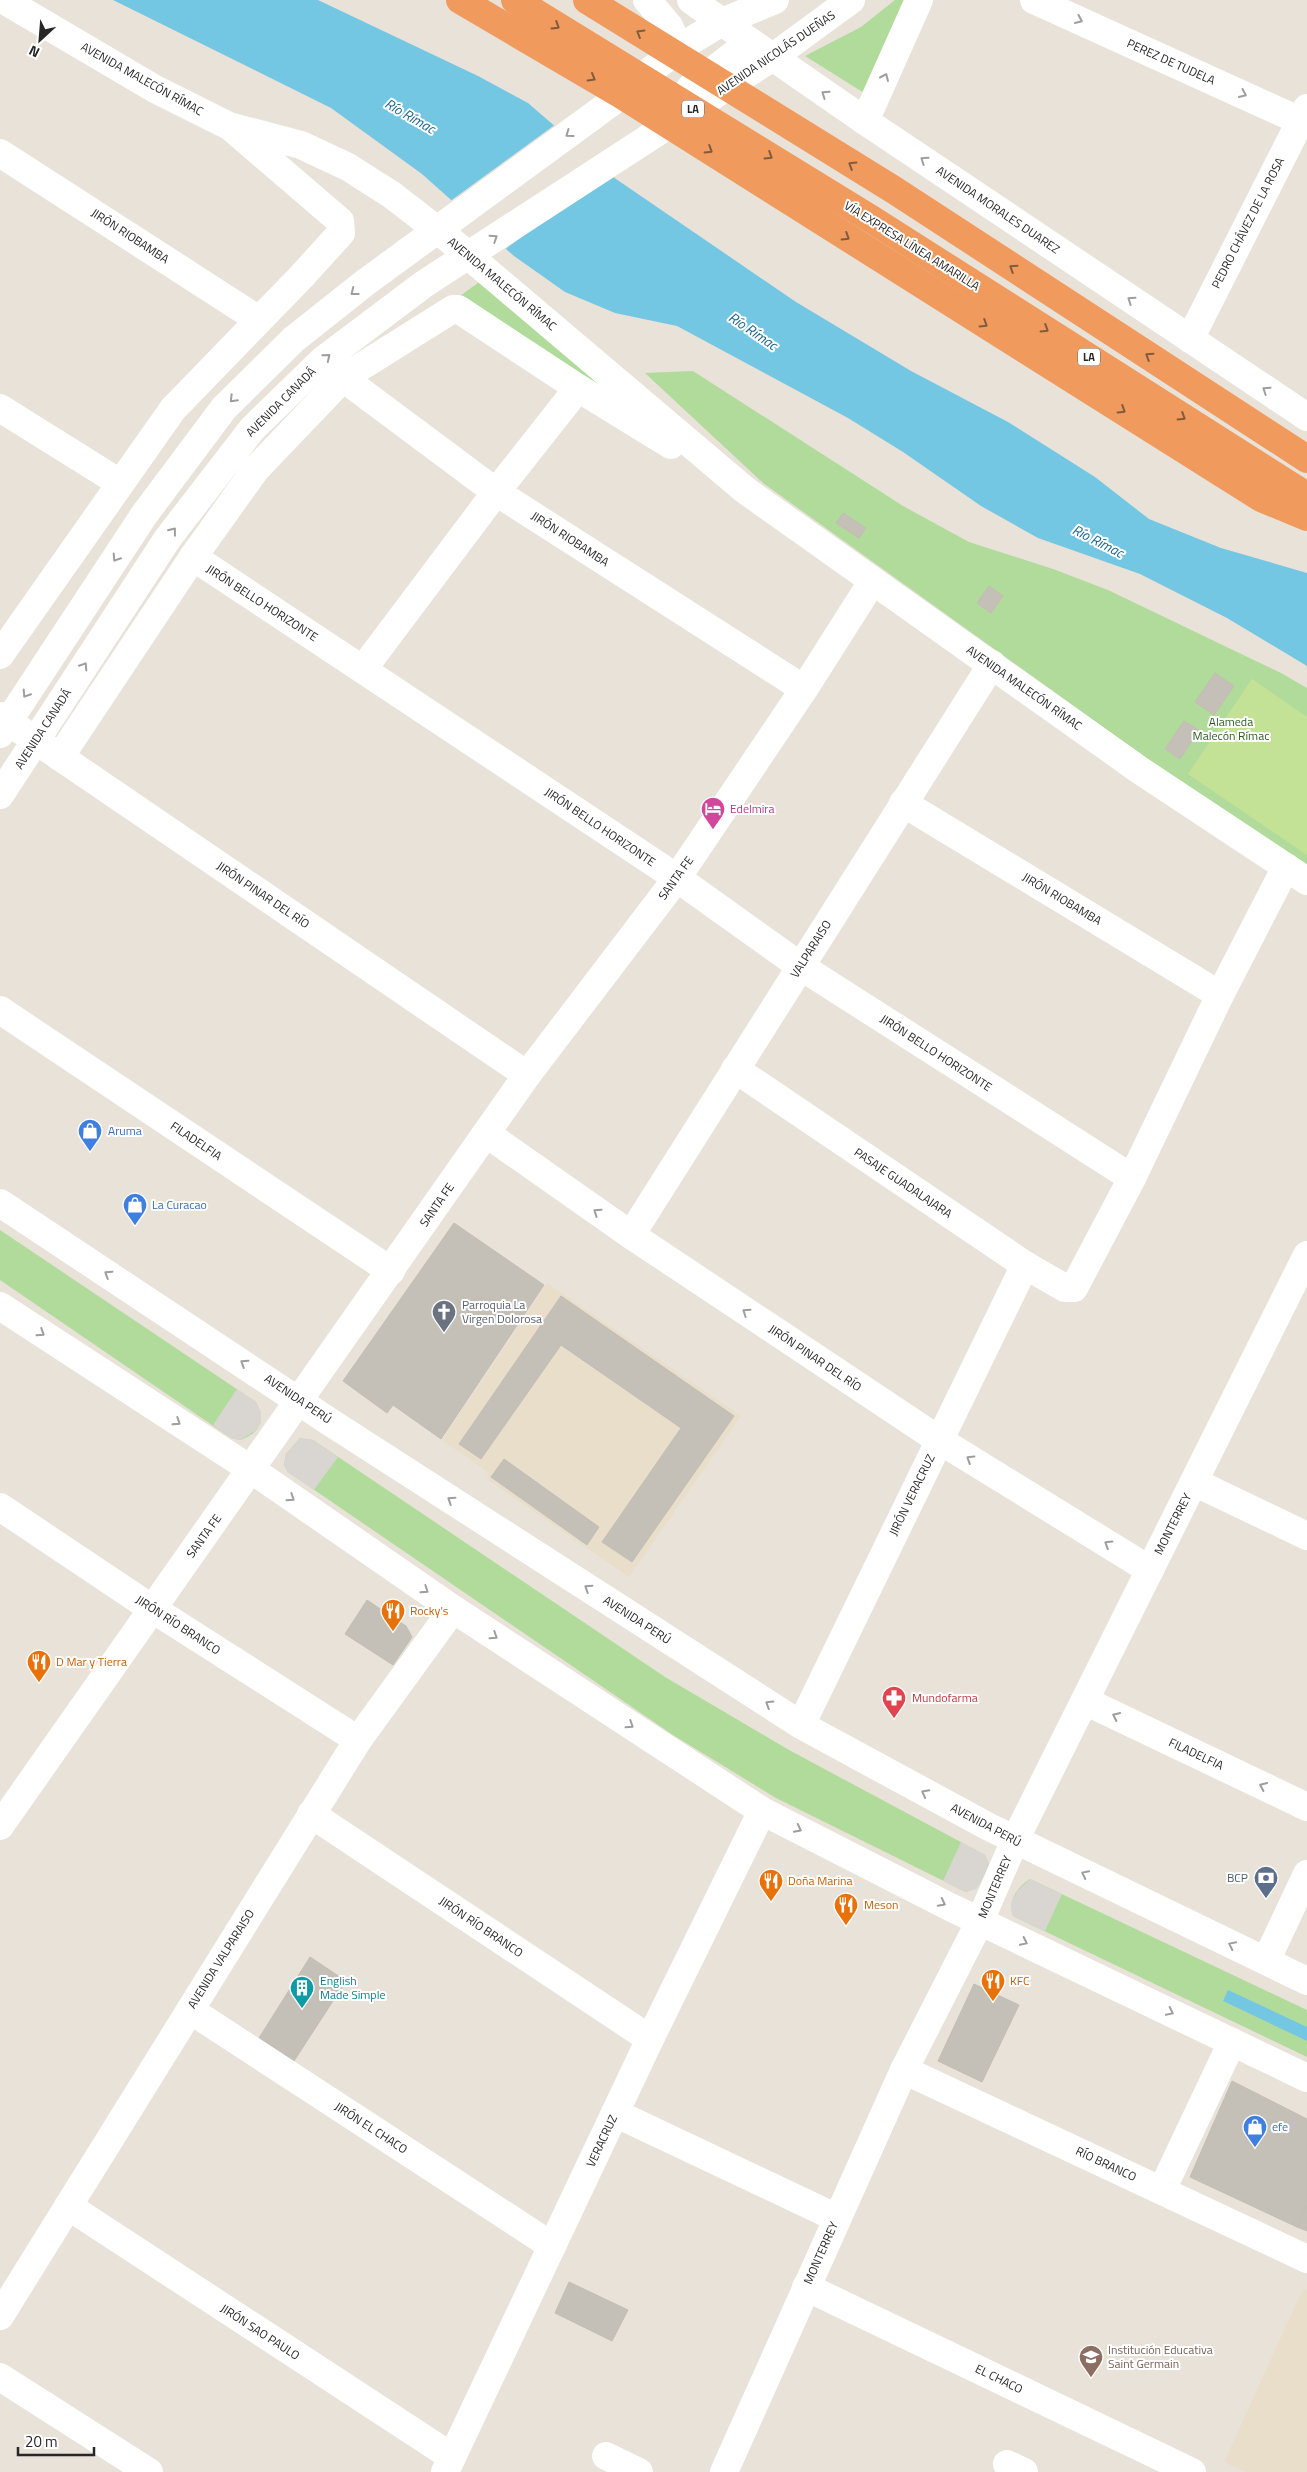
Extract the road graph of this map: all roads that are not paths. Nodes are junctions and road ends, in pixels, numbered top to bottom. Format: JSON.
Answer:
{"nodes":[{"id":1,"x":4,"y":0,"type":"edge"},
{"id":2,"x":460,"y":0,"type":"edge"},
{"id":3,"x":515,"y":0,"type":"edge"},
{"id":4,"x":587,"y":0,"type":"edge"},
{"id":5,"x":647,"y":0,"type":"edge"},
{"id":6,"x":691,"y":0,"type":"edge"},
{"id":7,"x":775,"y":0,"type":"edge"},
{"id":8,"x":852,"y":0,"type":"edge"},
{"id":9,"x":919,"y":0,"type":"edge"},
{"id":10,"x":1034,"y":0,"type":"edge"},
{"id":11,"x":722,"y":22,"type":"junction"},
{"id":12,"x":750,"y":42,"type":"junction"},
{"id":13,"x":678,"y":48,"type":"junction"},
{"id":14,"x":772,"y":57,"type":"junction"},
{"id":15,"x":614,"y":99,"type":"junction"},
{"id":16,"x":1305,"y":117,"type":"edge"},
{"id":17,"x":865,"y":121,"type":"junction"},
{"id":18,"x":229,"y":126,"type":"junction"},
{"id":19,"x":658,"y":131,"type":"junction"},
{"id":20,"x":0,"y":153,"type":"edge"},
{"id":21,"x":259,"y":320,"type":"junction"},
{"id":22,"x":1190,"y":339,"type":"junction"},
{"id":23,"x":343,"y":378,"type":"junction"},
{"id":24,"x":578,"y":388,"type":"junction"},
{"id":25,"x":0,"y":408,"type":"edge"},
{"id":26,"x":1307,"y":417,"type":"edge"},
{"id":27,"x":1307,"y":459,"type":"edge"},
{"id":28,"x":120,"y":483,"type":"junction"},
{"id":29,"x":745,"y":490,"type":"junction"},
{"id":30,"x":496,"y":492,"type":"junction"},
{"id":31,"x":1307,"y":496,"type":"edge"},
{"id":32,"x":1307,"y":516,"type":"edge"},
{"id":33,"x":193,"y":557,"type":"junction"},
{"id":34,"x":872,"y":582,"type":"junction"},
{"id":35,"x":0,"y":655,"type":"edge"},
{"id":36,"x":992,"y":664,"type":"junction"},
{"id":37,"x":363,"y":669,"type":"junction"},
{"id":38,"x":804,"y":690,"type":"junction"},
{"id":39,"x":3,"y":724,"type":"edge"},
{"id":40,"x":36,"y":741,"type":"junction"},
{"id":41,"x":60,"y":756,"type":"junction"},
{"id":42,"x":0,"y":795,"type":"edge"},
{"id":43,"x":903,"y":803,"type":"junction"},
{"id":44,"x":1296,"y":874,"type":"edge"},
{"id":45,"x":677,"y":878,"type":"junction"},
{"id":46,"x":800,"y":966,"type":"junction"},
{"id":47,"x":1220,"y":995,"type":"junction"},
{"id":48,"x":0,"y":1010,"type":"edge"},
{"id":49,"x":735,"y":1069,"type":"junction"},
{"id":50,"x":527,"y":1075,"type":"junction"},
{"id":51,"x":487,"y":1134,"type":"junction"},
{"id":52,"x":1132,"y":1178,"type":"junction"},
{"id":53,"x":0,"y":1203,"type":"edge"},
{"id":54,"x":630,"y":1235,"type":"junction"},
{"id":55,"x":1025,"y":1266,"type":"junction"},
{"id":56,"x":1305,"y":1266,"type":"edge"},
{"id":57,"x":391,"y":1271,"type":"junction"},
{"id":58,"x":0,"y":1306,"type":"edge"},
{"id":59,"x":298,"y":1400,"type":"junction"},
{"id":60,"x":939,"y":1440,"type":"junction"},
{"id":61,"x":252,"y":1470,"type":"junction"},
{"id":62,"x":1194,"y":1482,"type":"junction"},
{"id":63,"x":0,"y":1507,"type":"edge"},
{"id":64,"x":1307,"y":1536,"type":"edge"},
{"id":65,"x":1150,"y":1570,"type":"junction"},
{"id":66,"x":151,"y":1608,"type":"junction"},
{"id":67,"x":453,"y":1610,"type":"junction"},
{"id":68,"x":1084,"y":1701,"type":"junction"},
{"id":69,"x":801,"y":1725,"type":"junction"},
{"id":70,"x":358,"y":1740,"type":"junction"},
{"id":71,"x":8,"y":1798,"type":"edge"},
{"id":72,"x":1307,"y":1807,"type":"edge"},
{"id":73,"x":762,"y":1811,"type":"junction"},
{"id":74,"x":311,"y":1814,"type":"junction"},
{"id":75,"x":0,"y":1826,"type":"edge"},
{"id":76,"x":1015,"y":1840,"type":"junction"},
{"id":77,"x":1307,"y":1874,"type":"edge"},
{"id":78,"x":980,"y":1921,"type":"junction"},
{"id":79,"x":1266,"y":1961,"type":"junction"},
{"id":80,"x":1307,"y":1981,"type":"edge"},
{"id":81,"x":190,"y":2010,"type":"junction"},
{"id":82,"x":650,"y":2039,"type":"junction"},
{"id":83,"x":1232,"y":2042,"type":"junction"},
{"id":84,"x":904,"y":2070,"type":"junction"},
{"id":85,"x":1307,"y":2078,"type":"edge"},
{"id":86,"x":615,"y":2113,"type":"junction"},
{"id":87,"x":1162,"y":2190,"type":"junction"},
{"id":88,"x":68,"y":2206,"type":"junction"},
{"id":89,"x":837,"y":2218,"type":"junction"},
{"id":90,"x":552,"y":2246,"type":"junction"},
{"id":91,"x":1307,"y":2259,"type":"edge"},
{"id":92,"x":806,"y":2287,"type":"junction"},
{"id":93,"x":0,"y":2316,"type":"edge"},
{"id":94,"x":0,"y":2377,"type":"edge"},
{"id":95,"x":606,"y":2456,"type":"dead end"},
{"id":96,"x":449,"y":2465,"type":"edge"},
{"id":97,"x":149,"y":2472,"type":"edge"},
{"id":98,"x":639,"y":2472,"type":"edge"},
{"id":99,"x":724,"y":2472,"type":"edge"},
{"id":100,"x":1192,"y":2472,"type":"edge"}],
"edges":[{"from":1,"to":18,"type":"street","name":"AVENIDA MALECÓN RÍMAC"},
{"from":2,"to":15,"type":"highway","one_way":true},
{"from":3,"to":31,"type":"highway","name":"VÍA EXPRESA LÍNEA AMARILLA","number":"LA","one_way":true},
{"from":27,"to":4,"type":"highway","one_way":true},
{"from":5,"to":13,"type":"street"},
{"from":6,"to":11,"type":"street","name":"AVENIDA MORALES DUAREZ"},
{"from":7,"to":11,"type":"street"},
{"from":8,"to":14,"type":"street","name":"AVENIDA NICOLÁS DUEÑAS"},
{"from":17,"to":9,"type":"street","one_way":true},
{"from":10,"to":16,"type":"street","name":"PEREZ DE TUDELA","one_way":true},
{"from":11,"to":12,"type":"street","name":"AVENIDA MORALES DUAREZ"},
{"from":11,"to":13,"type":"street"},
{"from":12,"to":14,"type":"street","name":"AVENIDA MORALES DUAREZ"},
{"from":12,"to":19,"type":"street"},
{"from":13,"to":15,"type":"street"},
{"from":17,"to":14,"type":"street","name":"AVENIDA MORALES DUAREZ","one_way":true},
{"from":14,"to":19,"type":"street","name":"AVENIDA NICOLÁS DUEÑAS"},
{"from":15,"to":19,"type":"highway"},
{"from":15,"to":39,"type":"street","one_way":true},
{"from":16,"to":22,"type":"street","name":"PEDRO CHÁVEZ DE LA ROSA"},
{"from":22,"to":17,"type":"street","name":"AVENIDA MORALES DUAREZ","one_way":true},
{"from":18,"to":21,"type":"street","name":"AVENIDA MALECÓN RÍMAC"},
{"from":18,"to":29,"type":"street","name":"AVENIDA MALECÓN RÍMAC"},
{"from":19,"to":32,"type":"highway","one_way":true},
{"from":40,"to":19,"type":"street","name":"AVENIDA CANADÁ","one_way":true},
{"from":20,"to":21,"type":"street","name":"JIRÓN RIOBAMBA"},
{"from":21,"to":28,"type":"street"},
{"from":26,"to":22,"type":"street","name":"AVENIDA MORALES DUAREZ","one_way":true},
{"from":23,"to":24,"type":"street","name":"AVENIDA MALECÓN RÍMAC"},
{"from":23,"to":30,"type":"street","name":"JIRÓN RIOBAMBA"},
{"from":23,"to":33,"type":"street"},
{"from":24,"to":29,"type":"street","name":"AVENIDA MALECÓN RÍMAC"},
{"from":24,"to":30,"type":"street"},
{"from":25,"to":28,"type":"street"},
{"from":28,"to":35,"type":"street"},
{"from":29,"to":34,"type":"street","name":"AVENIDA MALECÓN RÍMAC"},
{"from":30,"to":37,"type":"street"},
{"from":30,"to":38,"type":"street","name":"JIRÓN RIOBAMBA"},
{"from":33,"to":37,"type":"street","name":"JIRÓN BELLO HORIZONTE"},
{"from":33,"to":41,"type":"street"},
{"from":34,"to":36,"type":"street","name":"AVENIDA MALECÓN RÍMAC"},
{"from":34,"to":38,"type":"street","name":"SANTA FE"},
{"from":36,"to":43,"type":"street","name":"VALPARAISO"},
{"from":36,"to":44,"type":"street","name":"AVENIDA MALECÓN RÍMAC"},
{"from":37,"to":45,"type":"street","name":"JIRÓN BELLO HORIZONTE"},
{"from":38,"to":45,"type":"street","name":"SANTA FE"},
{"from":39,"to":40,"type":"street","name":"JIRÓN PINAR DEL RÍO"},
{"from":40,"to":41,"type":"street","name":"JIRÓN PINAR DEL RÍO"},
{"from":40,"to":42,"type":"street","name":"AVENIDA CANADÁ"},
{"from":41,"to":50,"type":"street","name":"JIRÓN PINAR DEL RÍO"},
{"from":43,"to":46,"type":"street","name":"VALPARAISO"},
{"from":43,"to":47,"type":"street","name":"JIRÓN RIOBAMBA"},
{"from":44,"to":47,"type":"street"},
{"from":45,"to":46,"type":"street","name":"JIRÓN BELLO HORIZONTE"},
{"from":45,"to":50,"type":"street","name":"SANTA FE"},
{"from":46,"to":49,"type":"street","name":"VALPARAISO"},
{"from":46,"to":52,"type":"street","name":"JIRÓN BELLO HORIZONTE"},
{"from":47,"to":52,"type":"street"},
{"from":48,"to":57,"type":"street","name":"FILADELFIA"},
{"from":49,"to":54,"type":"street","name":"VALPARAISO"},
{"from":49,"to":55,"type":"street","name":"PASAJE GUADALAJARA"},
{"from":50,"to":51,"type":"street","name":"SANTA FE"},
{"from":54,"to":51,"type":"street","name":"JIRÓN PINAR DEL RÍO","one_way":true},
{"from":51,"to":57,"type":"street","name":"SANTA FE"},
{"from":52,"to":55,"type":"street","name":"PASAJE GUADALAJARA"},
{"from":59,"to":53,"type":"street","name":"AVENIDA PERÚ","one_way":true},
{"from":60,"to":54,"type":"street","name":"JIRÓN PINAR DEL RÍO","one_way":true},
{"from":55,"to":60,"type":"street","name":"JIRÓN VERACRUZ"},
{"from":56,"to":62,"type":"street","name":"MONTERREY"},
{"from":57,"to":59,"type":"street","name":"SANTA FE"},
{"from":58,"to":61,"type":"street","one_way":true},
{"from":59,"to":61,"type":"street","name":"SANTA FE"},
{"from":69,"to":59,"type":"street","name":"AVENIDA PERÚ","one_way":true},
{"from":65,"to":60,"type":"street","name":"JIRÓN PINAR DEL RÍO","one_way":true},
{"from":60,"to":69,"type":"street","name":"JIRÓN VERACRUZ"},
{"from":61,"to":66,"type":"street","name":"SANTA FE"},
{"from":61,"to":67,"type":"street","one_way":true},
{"from":62,"to":64,"type":"street"},
{"from":62,"to":65,"type":"street","name":"MONTERREY"},
{"from":63,"to":66,"type":"street","name":"JIRÓN RÍO BRANCO"},
{"from":65,"to":68,"type":"street","name":"MONTERREY"},
{"from":66,"to":70,"type":"street","name":"JIRÓN RÍO BRANCO"},
{"from":66,"to":71,"type":"street","name":"SANTA FE"},
{"from":67,"to":70,"type":"street","name":"AVENIDA VALPARAISO"},
{"from":67,"to":73,"type":"street","one_way":true},
{"from":72,"to":68,"type":"street","name":"FILADELFIA","one_way":true},
{"from":68,"to":76,"type":"street","name":"MONTERREY"},
{"from":76,"to":69,"type":"street","name":"AVENIDA PERÚ","one_way":true},
{"from":70,"to":74,"type":"street","name":"AVENIDA VALPARAISO"},
{"from":71,"to":75,"type":"street","name":"SANTA FE"},
{"from":73,"to":78,"type":"street","one_way":true},
{"from":73,"to":82,"type":"street","name":"VERACRUZ"},
{"from":74,"to":81,"type":"street","name":"AVENIDA VALPARAISO"},
{"from":74,"to":82,"type":"street","name":"JIRÓN RÍO BRANCO"},
{"from":76,"to":78,"type":"street","name":"MONTERREY"},
{"from":79,"to":76,"type":"street","name":"AVENIDA PERÚ","one_way":true},
{"from":77,"to":79,"type":"street"},
{"from":78,"to":83,"type":"street","one_way":true},
{"from":78,"to":84,"type":"street","name":"MONTERREY"},
{"from":79,"to":80,"type":"street","name":"AVENIDA PERÚ"},
{"from":81,"to":88,"type":"street","name":"AVENIDA VALPARAISO"},
{"from":81,"to":90,"type":"street","name":"JIRÓN EL CHACO"},
{"from":82,"to":86,"type":"street","name":"VERACRUZ"},
{"from":83,"to":85,"type":"street"},
{"from":83,"to":87,"type":"street"},
{"from":84,"to":87,"type":"street","name":"RÍO BRANCO"},
{"from":84,"to":89,"type":"street","name":"MONTERREY"},
{"from":86,"to":89,"type":"street"},
{"from":86,"to":90,"type":"street","name":"VERACRUZ"},
{"from":87,"to":91,"type":"street","name":"RÍO BRANCO"},
{"from":88,"to":93,"type":"street","name":"AVENIDA VALPARAISO"},
{"from":88,"to":96,"type":"street","name":"JIRÓN SAO PAULO"},
{"from":89,"to":92,"type":"street","name":"MONTERREY"},
{"from":90,"to":96,"type":"street","name":"VERACRUZ"},
{"from":92,"to":99,"type":"street","name":"MONTERREY"},
{"from":92,"to":100,"type":"street","name":"EL CHACO"},
{"from":94,"to":97,"type":"street"},
{"from":95,"to":98,"type":"street"}]}
